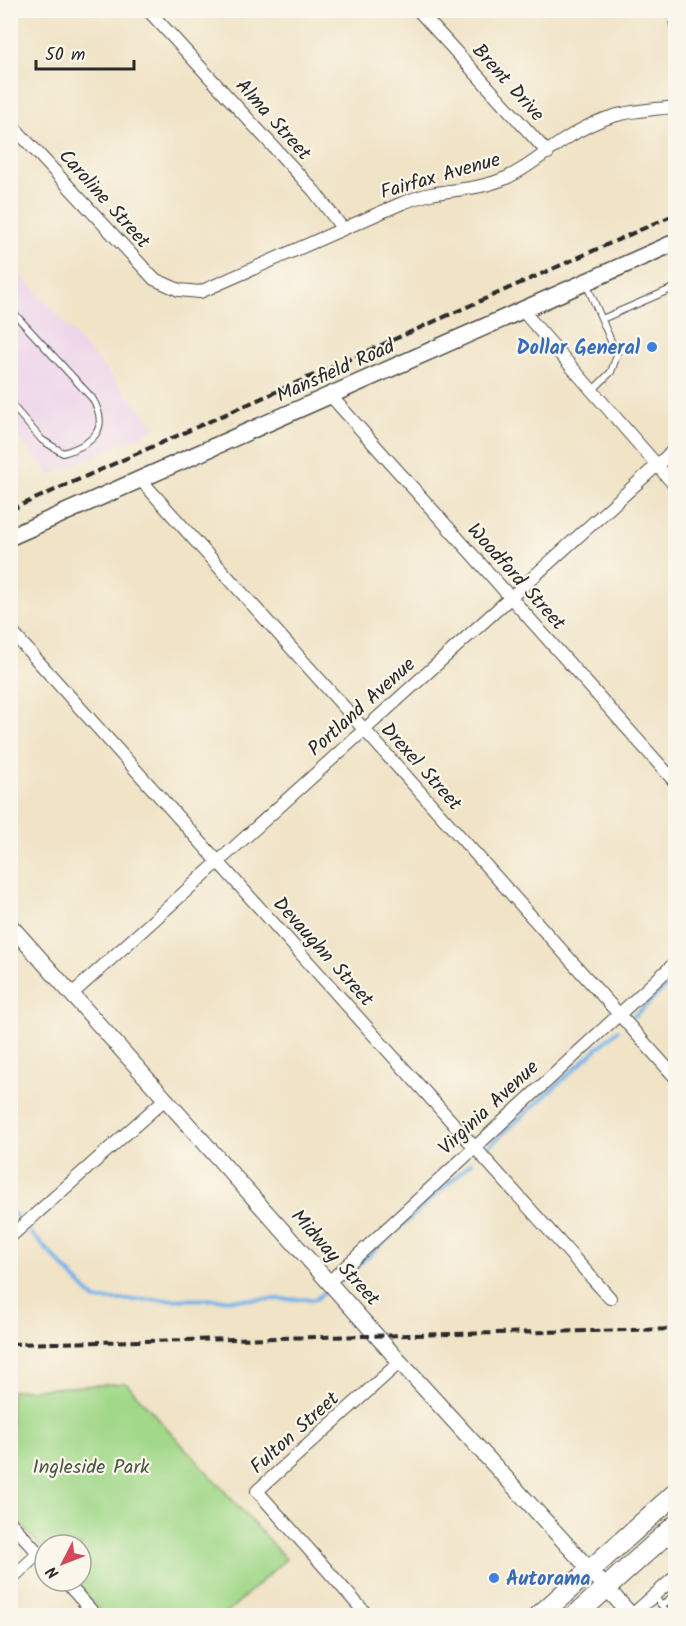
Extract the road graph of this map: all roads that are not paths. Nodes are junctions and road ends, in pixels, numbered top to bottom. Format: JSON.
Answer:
{"nodes":[{"id":1,"x":148,"y":10,"type":"edge"},
{"id":2,"x":418,"y":10,"type":"edge"},
{"id":3,"x":673,"y":10,"type":"edge"},
{"id":4,"x":675,"y":25,"type":"edge"},
{"id":5,"x":675,"y":107,"type":"edge"},
{"id":6,"x":10,"y":123,"type":"edge"},
{"id":7,"x":548,"y":153,"type":"junction"},
{"id":8,"x":343,"y":230,"type":"junction"},
{"id":9,"x":675,"y":242,"type":"edge"},
{"id":10,"x":585,"y":282,"type":"junction"},
{"id":11,"x":675,"y":287,"type":"edge"},
{"id":12,"x":178,"y":290,"type":"joint"},
{"id":13,"x":10,"y":309,"type":"edge"},
{"id":14,"x":522,"y":310,"type":"junction"},
{"id":15,"x":602,"y":319,"type":"junction"},
{"id":16,"x":592,"y":391,"type":"junction"},
{"id":17,"x":330,"y":395,"type":"junction"},
{"id":18,"x":10,"y":403,"type":"edge"},
{"id":19,"x":675,"y":448,"type":"edge"},
{"id":20,"x":656,"y":465,"type":"junction"},
{"id":21,"x":140,"y":479,"type":"junction"},
{"id":22,"x":675,"y":487,"type":"edge"},
{"id":23,"x":10,"y":537,"type":"edge"},
{"id":24,"x":510,"y":597,"type":"junction"},
{"id":25,"x":10,"y":630,"type":"edge"},
{"id":26,"x":364,"y":730,"type":"junction"},
{"id":27,"x":675,"y":783,"type":"edge"},
{"id":28,"x":218,"y":861,"type":"junction"},
{"id":29,"x":10,"y":925,"type":"edge"},
{"id":30,"x":675,"y":962,"type":"edge"},
{"id":31,"x":72,"y":994,"type":"junction"},
{"id":32,"x":618,"y":1014,"type":"junction"},
{"id":33,"x":675,"y":1078,"type":"edge"},
{"id":34,"x":165,"y":1099,"type":"junction"},
{"id":35,"x":473,"y":1147,"type":"junction"},
{"id":36,"x":10,"y":1237,"type":"edge"},
{"id":37,"x":329,"y":1282,"type":"junction"},
{"id":38,"x":609,"y":1298,"type":"dead end"},
{"id":39,"x":400,"y":1362,"type":"junction"},
{"id":40,"x":675,"y":1493,"type":"edge"},
{"id":41,"x":10,"y":1522,"type":"edge"},
{"id":42,"x":675,"y":1525,"type":"edge"},
{"id":43,"x":33,"y":1547,"type":"edge"},
{"id":44,"x":33,"y":1563,"type":"edge"},
{"id":45,"x":591,"y":1569,"type":"junction"},
{"id":46,"x":675,"y":1576,"type":"edge"},
{"id":47,"x":10,"y":1580,"type":"edge"},
{"id":48,"x":606,"y":1587,"type":"junction"},
{"id":49,"x":76,"y":1593,"type":"edge"},
{"id":50,"x":675,"y":1593,"type":"edge"},
{"id":51,"x":658,"y":1601,"type":"junction"},
{"id":52,"x":632,"y":1615,"type":"edge"},
{"id":53,"x":96,"y":1616,"type":"edge"},
{"id":54,"x":368,"y":1616,"type":"edge"},
{"id":55,"x":539,"y":1616,"type":"edge"},
{"id":56,"x":575,"y":1616,"type":"edge"},
{"id":57,"x":670,"y":1616,"type":"edge"}],
"edges":[{"from":1,"to":8,"type":"street","name":"Alma Street"},
{"from":2,"to":7,"type":"street","name":"Brent Drive"},
{"from":3,"to":4,"type":"street"},
{"from":5,"to":7,"type":"street","name":"Fairfax Avenue"},
{"from":6,"to":12,"type":"street","name":"Caroline Street"},
{"from":7,"to":8,"type":"street","name":"Fairfax Avenue"},
{"from":8,"to":12,"type":"street","name":"Fairfax Avenue"},
{"from":9,"to":10,"type":"main road","name":"Mansfield Road"},
{"from":10,"to":14,"type":"main road","name":"Mansfield Road"},
{"from":10,"to":15,"type":"lane"},
{"from":11,"to":15,"type":"lane"},
{"from":13,"to":18,"type":"lane"},
{"from":14,"to":16,"type":"street"},
{"from":14,"to":17,"type":"main road","name":"Mansfield Road"},
{"from":15,"to":16,"type":"lane"},
{"from":16,"to":20,"type":"street"},
{"from":17,"to":21,"type":"main road","name":"Mansfield Road"},
{"from":17,"to":24,"type":"street","name":"Woodford Street"},
{"from":19,"to":20,"type":"street","name":"Portland Avenue"},
{"from":20,"to":22,"type":"street"},
{"from":20,"to":24,"type":"street","name":"Portland Avenue"},
{"from":21,"to":23,"type":"main road","name":"Mansfield Road"},
{"from":21,"to":26,"type":"street","name":"Drexel Street"},
{"from":24,"to":26,"type":"street","name":"Portland Avenue"},
{"from":24,"to":27,"type":"street","name":"Woodford Street"},
{"from":25,"to":28,"type":"street","name":"Devaughn Street"},
{"from":26,"to":28,"type":"street","name":"Portland Avenue"},
{"from":26,"to":32,"type":"street","name":"Drexel Street"},
{"from":28,"to":31,"type":"street","name":"Portland Avenue"},
{"from":28,"to":35,"type":"street","name":"Devaughn Street"},
{"from":29,"to":31,"type":"street","name":"Midway Street"},
{"from":30,"to":32,"type":"street","name":"Virginia Avenue"},
{"from":31,"to":34,"type":"street","name":"Midway Street"},
{"from":32,"to":33,"type":"street","name":"Drexel Street"},
{"from":32,"to":35,"type":"street","name":"Virginia Avenue"},
{"from":34,"to":36,"type":"street"},
{"from":34,"to":37,"type":"street","name":"Midway Street"},
{"from":35,"to":37,"type":"street","name":"Virginia Avenue"},
{"from":35,"to":38,"type":"street","name":"Devaughn Street"},
{"from":37,"to":39,"type":"street","name":"Midway Street"},
{"from":39,"to":45,"type":"street","name":"Midway Street"},
{"from":39,"to":54,"type":"street","name":"Fulton Street"},
{"from":40,"to":45,"type":"main road"},
{"from":41,"to":43,"type":"street"},
{"from":42,"to":48,"type":"main road"},
{"from":44,"to":47,"type":"street"},
{"from":45,"to":48,"type":"street","name":"Midway Street"},
{"from":45,"to":55,"type":"main road"},
{"from":46,"to":51,"type":"street"},
{"from":48,"to":52,"type":"street","name":"Midway Street"},
{"from":48,"to":56,"type":"main road"},
{"from":49,"to":53,"type":"street"},
{"from":50,"to":51,"type":"lane"},
{"from":51,"to":52,"type":"street"},
{"from":51,"to":57,"type":"lane"}]}
